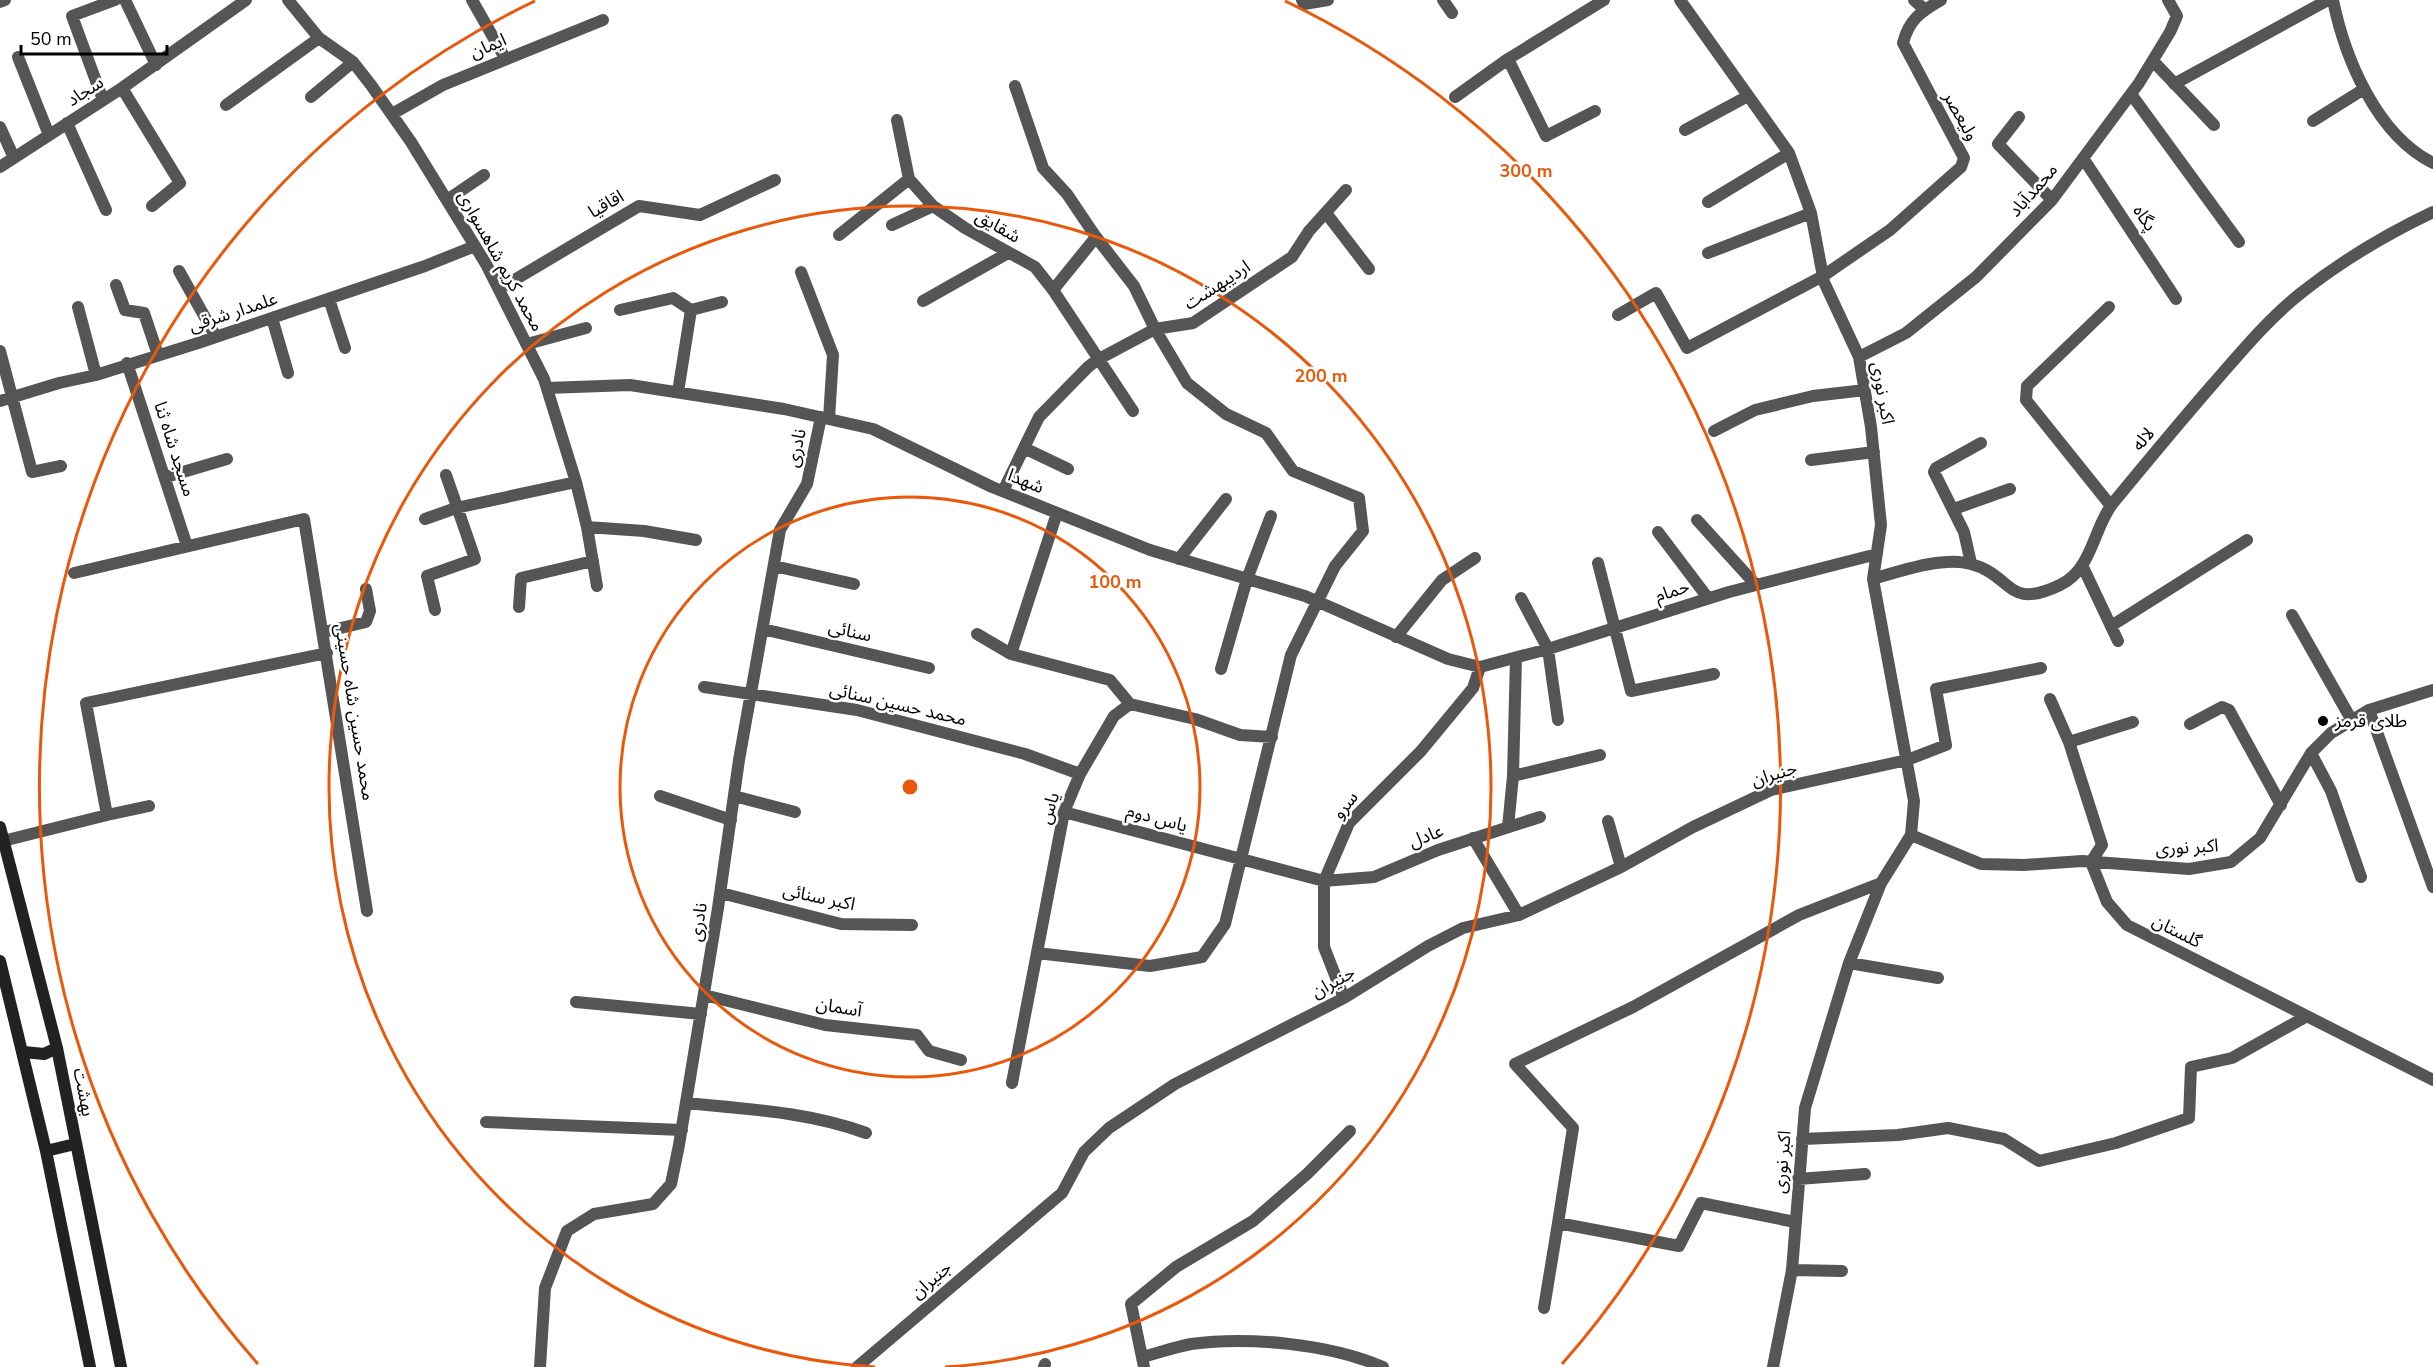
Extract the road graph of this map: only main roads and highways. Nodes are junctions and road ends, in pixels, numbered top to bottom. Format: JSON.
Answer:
{"nodes":[{"id":1,"x":0,"y":826,"type":"edge"},
{"id":2,"x":0,"y":961,"type":"edge"},
{"id":3,"x":57,"y":1048,"type":"junction"},
{"id":4,"x":24,"y":1053,"type":"junction"},
{"id":5,"x":75,"y":1144,"type":"junction"},
{"id":6,"x":46,"y":1151,"type":"junction"},
{"id":7,"x":90,"y":1367,"type":"edge"},
{"id":8,"x":121,"y":1367,"type":"edge"}],
"edges":[{"from":1,"to":3,"type":"main road","name":"بهشت"},
{"from":2,"to":4,"type":"main road"},
{"from":3,"to":4,"type":"main road"},
{"from":3,"to":5,"type":"main road","name":"بهشت"},
{"from":4,"to":6,"type":"main road"},
{"from":5,"to":6,"type":"main road"},
{"from":5,"to":8,"type":"main road","name":"بهشت"},
{"from":6,"to":7,"type":"main road"}]}
